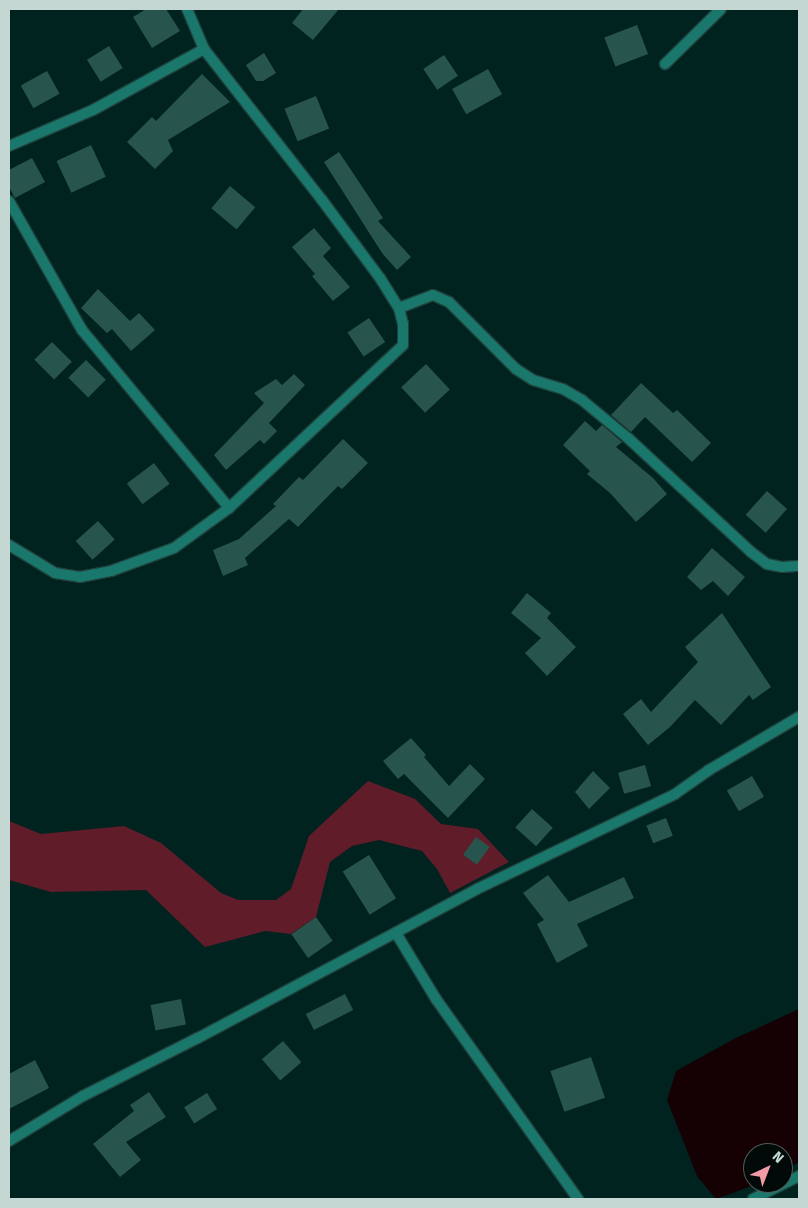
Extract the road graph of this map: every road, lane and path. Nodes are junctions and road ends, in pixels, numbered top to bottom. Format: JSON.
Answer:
{"nodes":[{"id":1,"x":187,"y":9,"type":"edge"},
{"id":2,"x":721,"y":9,"type":"edge"},
{"id":3,"x":204,"y":49,"type":"junction"},
{"id":4,"x":665,"y":64,"type":"dead end"},
{"id":5,"x":9,"y":146,"type":"edge"},
{"id":6,"x":9,"y":201,"type":"edge"},
{"id":7,"x":399,"y":308,"type":"junction"},
{"id":8,"x":229,"y":508,"type":"junction"},
{"id":9,"x":9,"y":545,"type":"edge"},
{"id":10,"x":799,"y":566,"type":"edge"},
{"id":11,"x":799,"y":717,"type":"edge"},
{"id":12,"x":396,"y":932,"type":"junction"},
{"id":13,"x":9,"y":1141,"type":"edge"},
{"id":14,"x":799,"y":1176,"type":"edge"},
{"id":15,"x":578,"y":1199,"type":"edge"},
{"id":16,"x":753,"y":1199,"type":"edge"}],
"edges":[{"from":1,"to":3,"type":"street"},
{"from":2,"to":4,"type":"street"},
{"from":3,"to":5,"type":"street"},
{"from":3,"to":7,"type":"street"},
{"from":6,"to":8,"type":"street"},
{"from":7,"to":8,"type":"street"},
{"from":7,"to":10,"type":"street"},
{"from":8,"to":9,"type":"street"},
{"from":11,"to":12,"type":"street"},
{"from":12,"to":13,"type":"street"},
{"from":12,"to":15,"type":"street"},
{"from":14,"to":16,"type":"street"}]}
